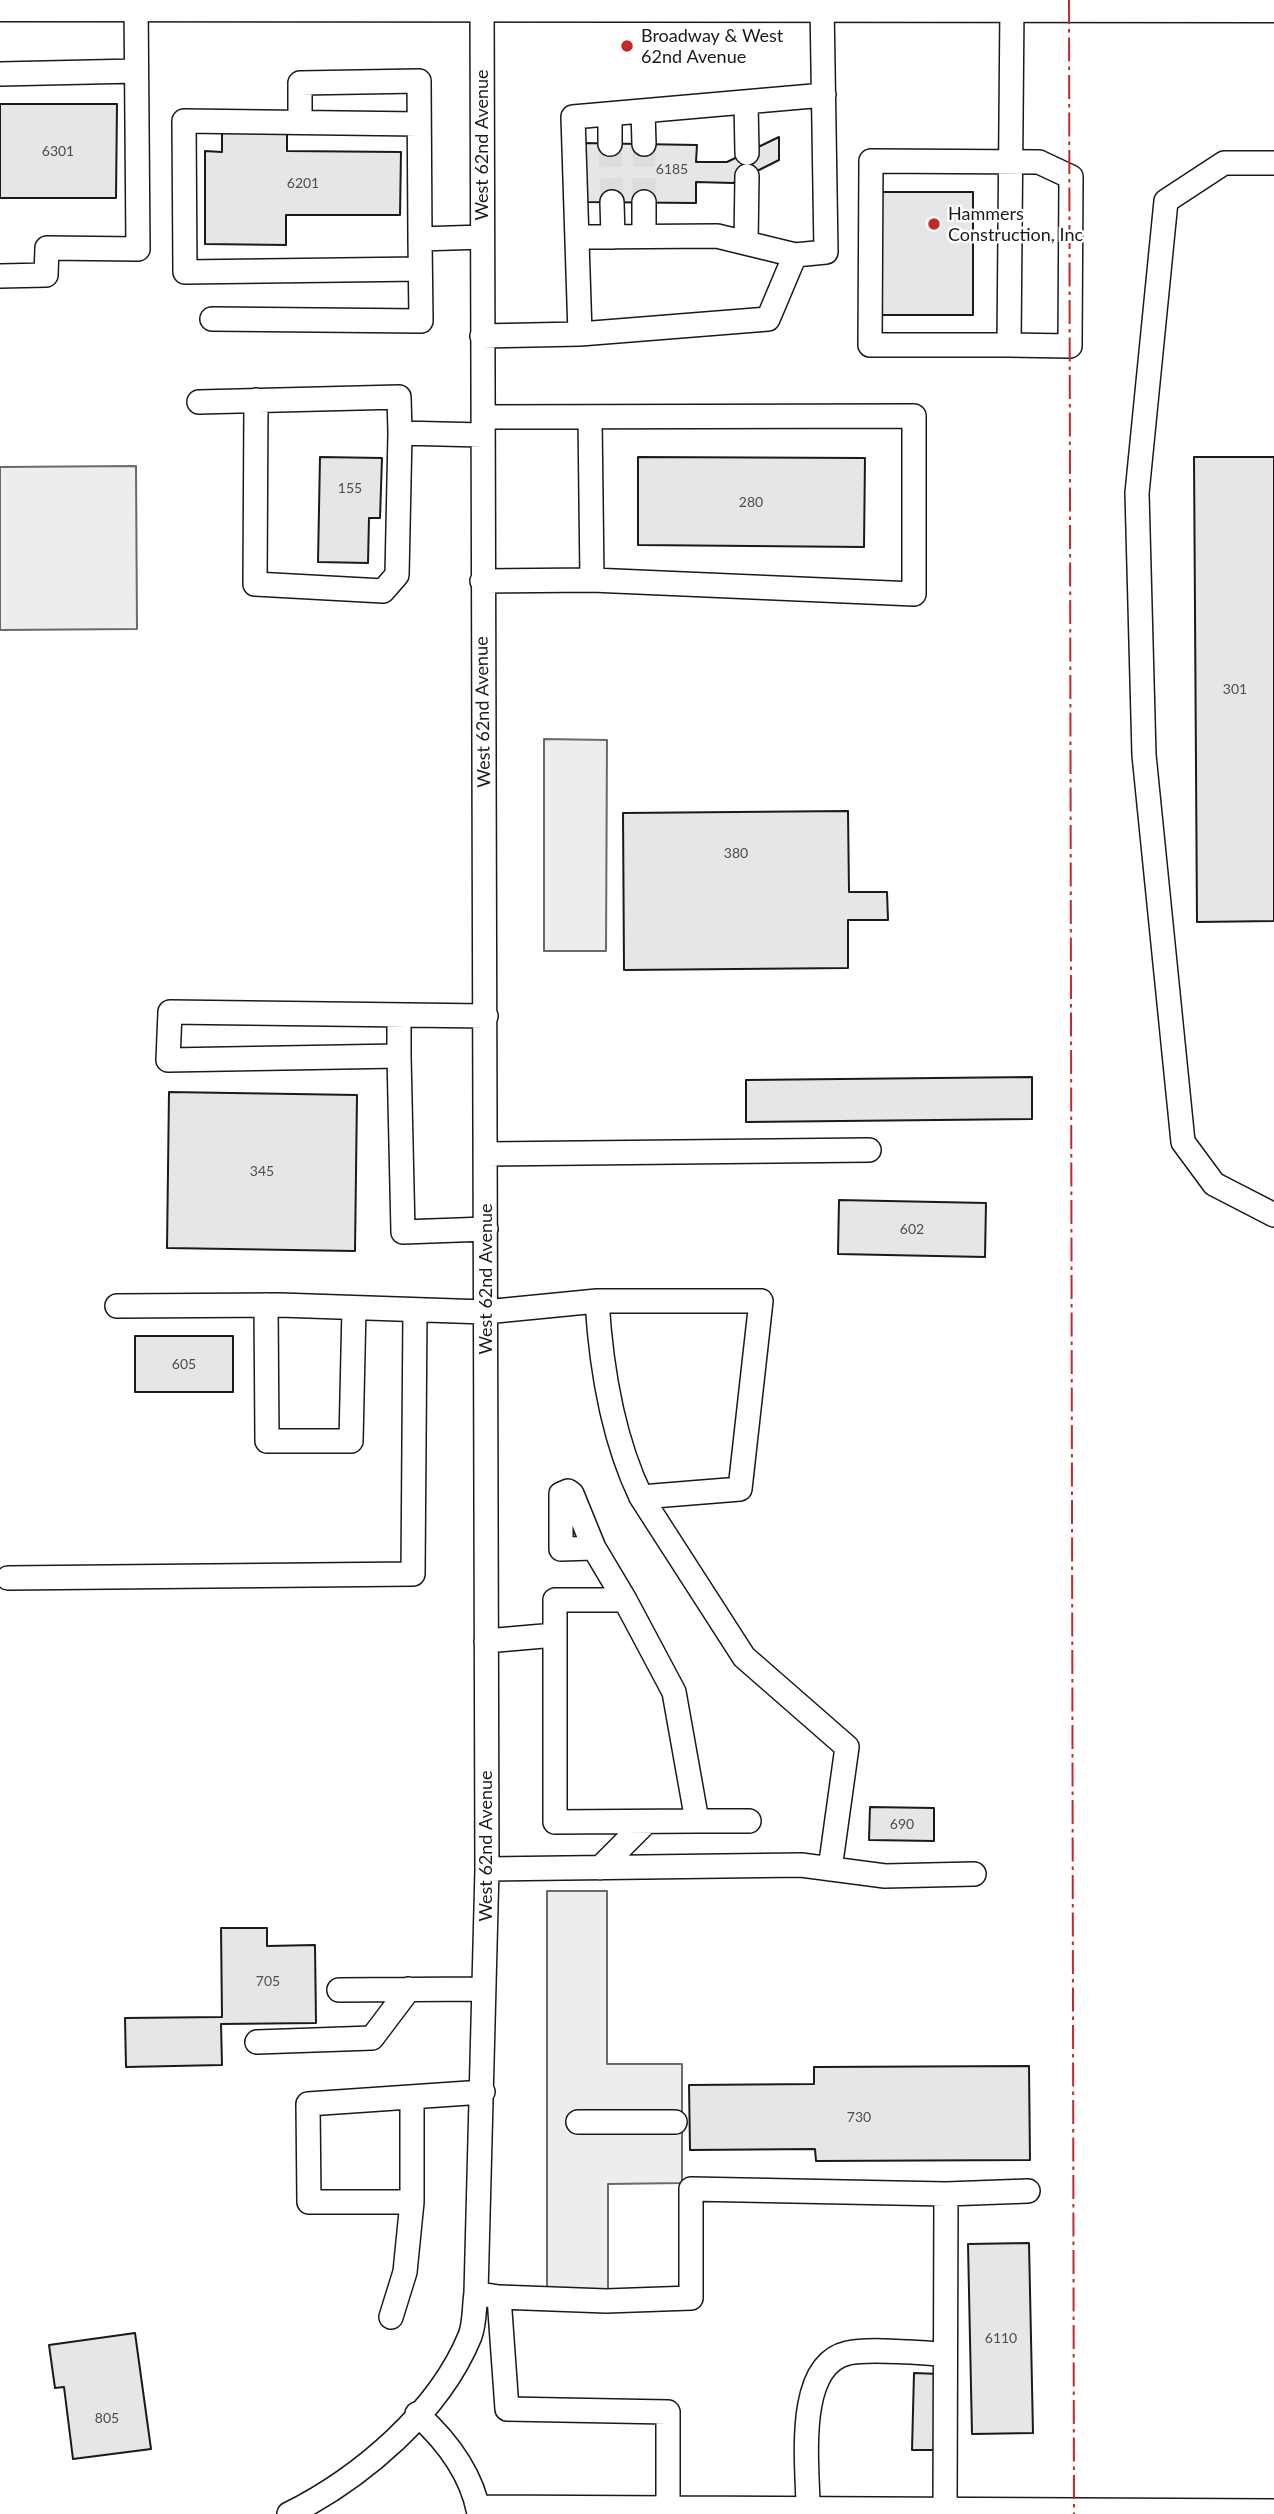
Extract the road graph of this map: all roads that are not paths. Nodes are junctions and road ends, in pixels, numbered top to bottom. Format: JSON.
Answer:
{"nodes":[{"id":1,"x":781,"y":2,"type":"edge"},
{"id":2,"x":136,"y":3,"type":"edge"},
{"id":3,"x":482,"y":4,"type":"edge"},
{"id":4,"x":822,"y":5,"type":"junction"},
{"id":5,"x":0,"y":6,"type":"edge"},
{"id":6,"x":1012,"y":6,"type":"junction"},
{"id":7,"x":1274,"y":7,"type":"edge"},
{"id":8,"x":136,"y":71,"type":"junction"},
{"id":9,"x":0,"y":74,"type":"edge"},
{"id":10,"x":824,"y":95,"type":"junction"},
{"id":11,"x":746,"y":102,"type":"junction"},
{"id":12,"x":643,"y":111,"type":"junction"},
{"id":13,"x":610,"y":114,"type":"junction"},
{"id":14,"x":300,"y":122,"type":"junction"},
{"id":15,"x":419,"y":124,"type":"junction"},
{"id":16,"x":610,"y":144,"type":"tunnel mouth"},
{"id":17,"x":644,"y":144,"type":"tunnel mouth"},
{"id":18,"x":747,"y":153,"type":"dead end"},
{"id":19,"x":1011,"y":161,"type":"junction"},
{"id":20,"x":1274,"y":163,"type":"edge"},
{"id":21,"x":747,"y":176,"type":"dead end"},
{"id":22,"x":612,"y":202,"type":"tunnel mouth"},
{"id":23,"x":644,"y":202,"type":"tunnel mouth"},
{"id":24,"x":644,"y":236,"type":"junction"},
{"id":25,"x":482,"y":237,"type":"junction"},
{"id":26,"x":577,"y":237,"type":"junction"},
{"id":27,"x":613,"y":237,"type":"junction"},
{"id":28,"x":420,"y":239,"type":"junction"},
{"id":29,"x":747,"y":243,"type":"junction"},
{"id":30,"x":795,"y":255,"type":"junction"},
{"id":31,"x":420,"y":269,"type":"junction"},
{"id":32,"x":0,"y":276,"type":"edge"},
{"id":33,"x":212,"y":319,"type":"dead end"},
{"id":34,"x":580,"y":334,"type":"junction"},
{"id":35,"x":482,"y":336,"type":"junction"},
{"id":36,"x":1009,"y":345,"type":"junction"},
{"id":37,"x":256,"y":400,"type":"junction"},
{"id":38,"x":199,"y":402,"type":"dead end"},
{"id":39,"x":590,"y":418,"type":"junction"},
{"id":40,"x":483,"y":426,"type":"junction"},
{"id":41,"x":400,"y":433,"type":"junction"},
{"id":42,"x":592,"y":580,"type":"junction"},
{"id":43,"x":482,"y":581,"type":"junction"},
{"id":44,"x":399,"y":1015,"type":"junction"},
{"id":45,"x":486,"y":1016,"type":"junction"},
{"id":46,"x":399,"y":1056,"type":"junction"},
{"id":47,"x":869,"y":1150,"type":"dead end"},
{"id":48,"x":487,"y":1154,"type":"junction"},
{"id":49,"x":1274,"y":1215,"type":"edge"},
{"id":50,"x":486,"y":1229,"type":"junction"},
{"id":51,"x":597,"y":1301,"type":"junction"},
{"id":52,"x":266,"y":1305,"type":"junction"},
{"id":53,"x":117,"y":1306,"type":"dead end"},
{"id":54,"x":354,"y":1308,"type":"junction"},
{"id":55,"x":415,"y":1310,"type":"junction"},
{"id":56,"x":485,"y":1312,"type":"junction"},
{"id":57,"x":640,"y":1497,"type":"junction"},
{"id":58,"x":594,"y":1548,"type":"dead end"},
{"id":59,"x":8,"y":1578,"type":"dead end"},
{"id":60,"x":625,"y":1600,"type":"junction"},
{"id":61,"x":555,"y":1635,"type":"junction"},
{"id":62,"x":486,"y":1641,"type":"junction"},
{"id":63,"x":697,"y":1821,"type":"junction"},
{"id":64,"x":749,"y":1821,"type":"dead end"},
{"id":65,"x":646,"y":1822,"type":"junction"},
{"id":66,"x":600,"y":1868,"type":"junction"},
{"id":67,"x":487,"y":1869,"type":"junction"},
{"id":68,"x":830,"y":1869,"type":"junction"},
{"id":69,"x":974,"y":1874,"type":"dead end"},
{"id":70,"x":409,"y":1989,"type":"junction"},
{"id":71,"x":483,"y":1989,"type":"junction"},
{"id":72,"x":339,"y":1990,"type":"dead end"},
{"id":73,"x":257,"y":2042,"type":"dead end"},
{"id":74,"x":483,"y":2092,"type":"junction"},
{"id":75,"x":412,"y":2098,"type":"junction"},
{"id":76,"x":578,"y":2122,"type":"dead end"},
{"id":77,"x":675,"y":2122,"type":"dead end"},
{"id":78,"x":1028,"y":2191,"type":"dead end"},
{"id":79,"x":946,"y":2194,"type":"junction"},
{"id":80,"x":412,"y":2202,"type":"junction"},
{"id":81,"x":487,"y":2295,"type":"junction"},
{"id":82,"x":391,"y":2317,"type":"dead end"},
{"id":83,"x":945,"y":2354,"type":"junction"},
{"id":84,"x":417,"y":2414,"type":"junction"},
{"id":85,"x":668,"y":2508,"type":"junction"},
{"id":86,"x":808,"y":2508,"type":"junction"},
{"id":87,"x":945,"y":2510,"type":"junction"},
{"id":88,"x":478,"y":2511,"type":"edge"},
{"id":89,"x":1274,"y":2511,"type":"edge"},
{"id":90,"x":289,"y":2514,"type":"edge"}],
"edges":[{"from":1,"to":3,"type":"main road"},
{"from":1,"to":4,"type":"main road"},
{"from":2,"to":3,"type":"main road"},
{"from":2,"to":5,"type":"main road"},
{"from":2,"to":8,"type":"street"},
{"from":3,"to":25,"type":"street","name":"West 62nd Avenue"},
{"from":4,"to":6,"type":"main road"},
{"from":4,"to":10,"type":"street"},
{"from":6,"to":7,"type":"main road"},
{"from":6,"to":19,"type":"street"},
{"from":8,"to":9,"type":"street"},
{"from":8,"to":32,"type":"street"},
{"from":10,"to":11,"type":"street"},
{"from":10,"to":30,"type":"street"},
{"from":11,"to":12,"type":"street"},
{"from":11,"to":18,"type":"street"},
{"from":12,"to":13,"type":"street"},
{"from":12,"to":17,"type":"street"},
{"from":13,"to":16,"type":"street"},
{"from":13,"to":26,"type":"street"},
{"from":14,"to":15,"type":"street"},
{"from":14,"to":15,"type":"street"},
{"from":14,"to":31,"type":"street"},
{"from":15,"to":28,"type":"street"},
{"from":19,"to":36,"type":"street"},
{"from":19,"to":36,"type":"street"},
{"from":19,"to":36,"type":"street"},
{"from":20,"to":49,"type":"street"},
{"from":21,"to":29,"type":"street"},
{"from":22,"to":27,"type":"street"},
{"from":23,"to":24,"type":"street"},
{"from":24,"to":27,"type":"street"},
{"from":24,"to":29,"type":"street"},
{"from":25,"to":28,"type":"street"},
{"from":25,"to":35,"type":"street","name":"West 62nd Avenue"},
{"from":26,"to":27,"type":"street"},
{"from":26,"to":34,"type":"street"},
{"from":28,"to":31,"type":"street"},
{"from":29,"to":30,"type":"street"},
{"from":30,"to":34,"type":"street"},
{"from":31,"to":33,"type":"street"},
{"from":34,"to":35,"type":"street"},
{"from":35,"to":40,"type":"street","name":"West 62nd Avenue"},
{"from":37,"to":38,"type":"street"},
{"from":37,"to":41,"type":"street"},
{"from":37,"to":41,"type":"street"},
{"from":39,"to":40,"type":"street"},
{"from":39,"to":42,"type":"street"},
{"from":39,"to":42,"type":"street"},
{"from":40,"to":41,"type":"street"},
{"from":40,"to":43,"type":"street","name":"West 62nd Avenue"},
{"from":42,"to":43,"type":"street"},
{"from":43,"to":45,"type":"street","name":"West 62nd Avenue"},
{"from":44,"to":45,"type":"street"},
{"from":44,"to":46,"type":"street"},
{"from":44,"to":46,"type":"street"},
{"from":45,"to":48,"type":"street","name":"West 62nd Avenue"},
{"from":46,"to":50,"type":"street"},
{"from":47,"to":48,"type":"street"},
{"from":48,"to":50,"type":"street","name":"West 62nd Avenue"},
{"from":50,"to":56,"type":"street","name":"West 62nd Avenue"},
{"from":51,"to":56,"type":"street"},
{"from":51,"to":57,"type":"street"},
{"from":51,"to":57,"type":"street"},
{"from":52,"to":53,"type":"street"},
{"from":52,"to":54,"type":"street"},
{"from":52,"to":54,"type":"street"},
{"from":54,"to":55,"type":"street"},
{"from":55,"to":56,"type":"street"},
{"from":55,"to":59,"type":"street"},
{"from":56,"to":62,"type":"street","name":"West 62nd Avenue"},
{"from":57,"to":68,"type":"street"},
{"from":58,"to":60,"type":"street"},
{"from":60,"to":61,"type":"street"},
{"from":60,"to":63,"type":"street"},
{"from":61,"to":62,"type":"street"},
{"from":61,"to":65,"type":"street"},
{"from":62,"to":67,"type":"street","name":"West 62nd Avenue"},
{"from":63,"to":64,"type":"street"},
{"from":63,"to":65,"type":"street"},
{"from":65,"to":66,"type":"street"},
{"from":66,"to":67,"type":"street"},
{"from":66,"to":68,"type":"street"},
{"from":67,"to":71,"type":"street","name":"West 62nd Avenue"},
{"from":68,"to":69,"type":"street"},
{"from":70,"to":71,"type":"street"},
{"from":70,"to":72,"type":"street"},
{"from":70,"to":73,"type":"street"},
{"from":71,"to":74,"type":"street","name":"West 62nd Avenue"},
{"from":74,"to":75,"type":"street"},
{"from":74,"to":81,"type":"street","name":"West 62nd Avenue"},
{"from":75,"to":80,"type":"street"},
{"from":75,"to":80,"type":"street"},
{"from":76,"to":77,"type":"street"},
{"from":78,"to":79,"type":"street"},
{"from":79,"to":81,"type":"street"},
{"from":79,"to":83,"type":"street"},
{"from":80,"to":82,"type":"street"},
{"from":81,"to":84,"type":"street","name":"West 62nd Avenue"},
{"from":81,"to":85,"type":"street"},
{"from":83,"to":86,"type":"street"},
{"from":83,"to":87,"type":"street"},
{"from":84,"to":88,"type":"street"},
{"from":84,"to":90,"type":"street","name":"West 62nd Avenue"},
{"from":85,"to":86,"type":"street"},
{"from":85,"to":88,"type":"street"},
{"from":86,"to":87,"type":"street"},
{"from":87,"to":89,"type":"street"}]}
